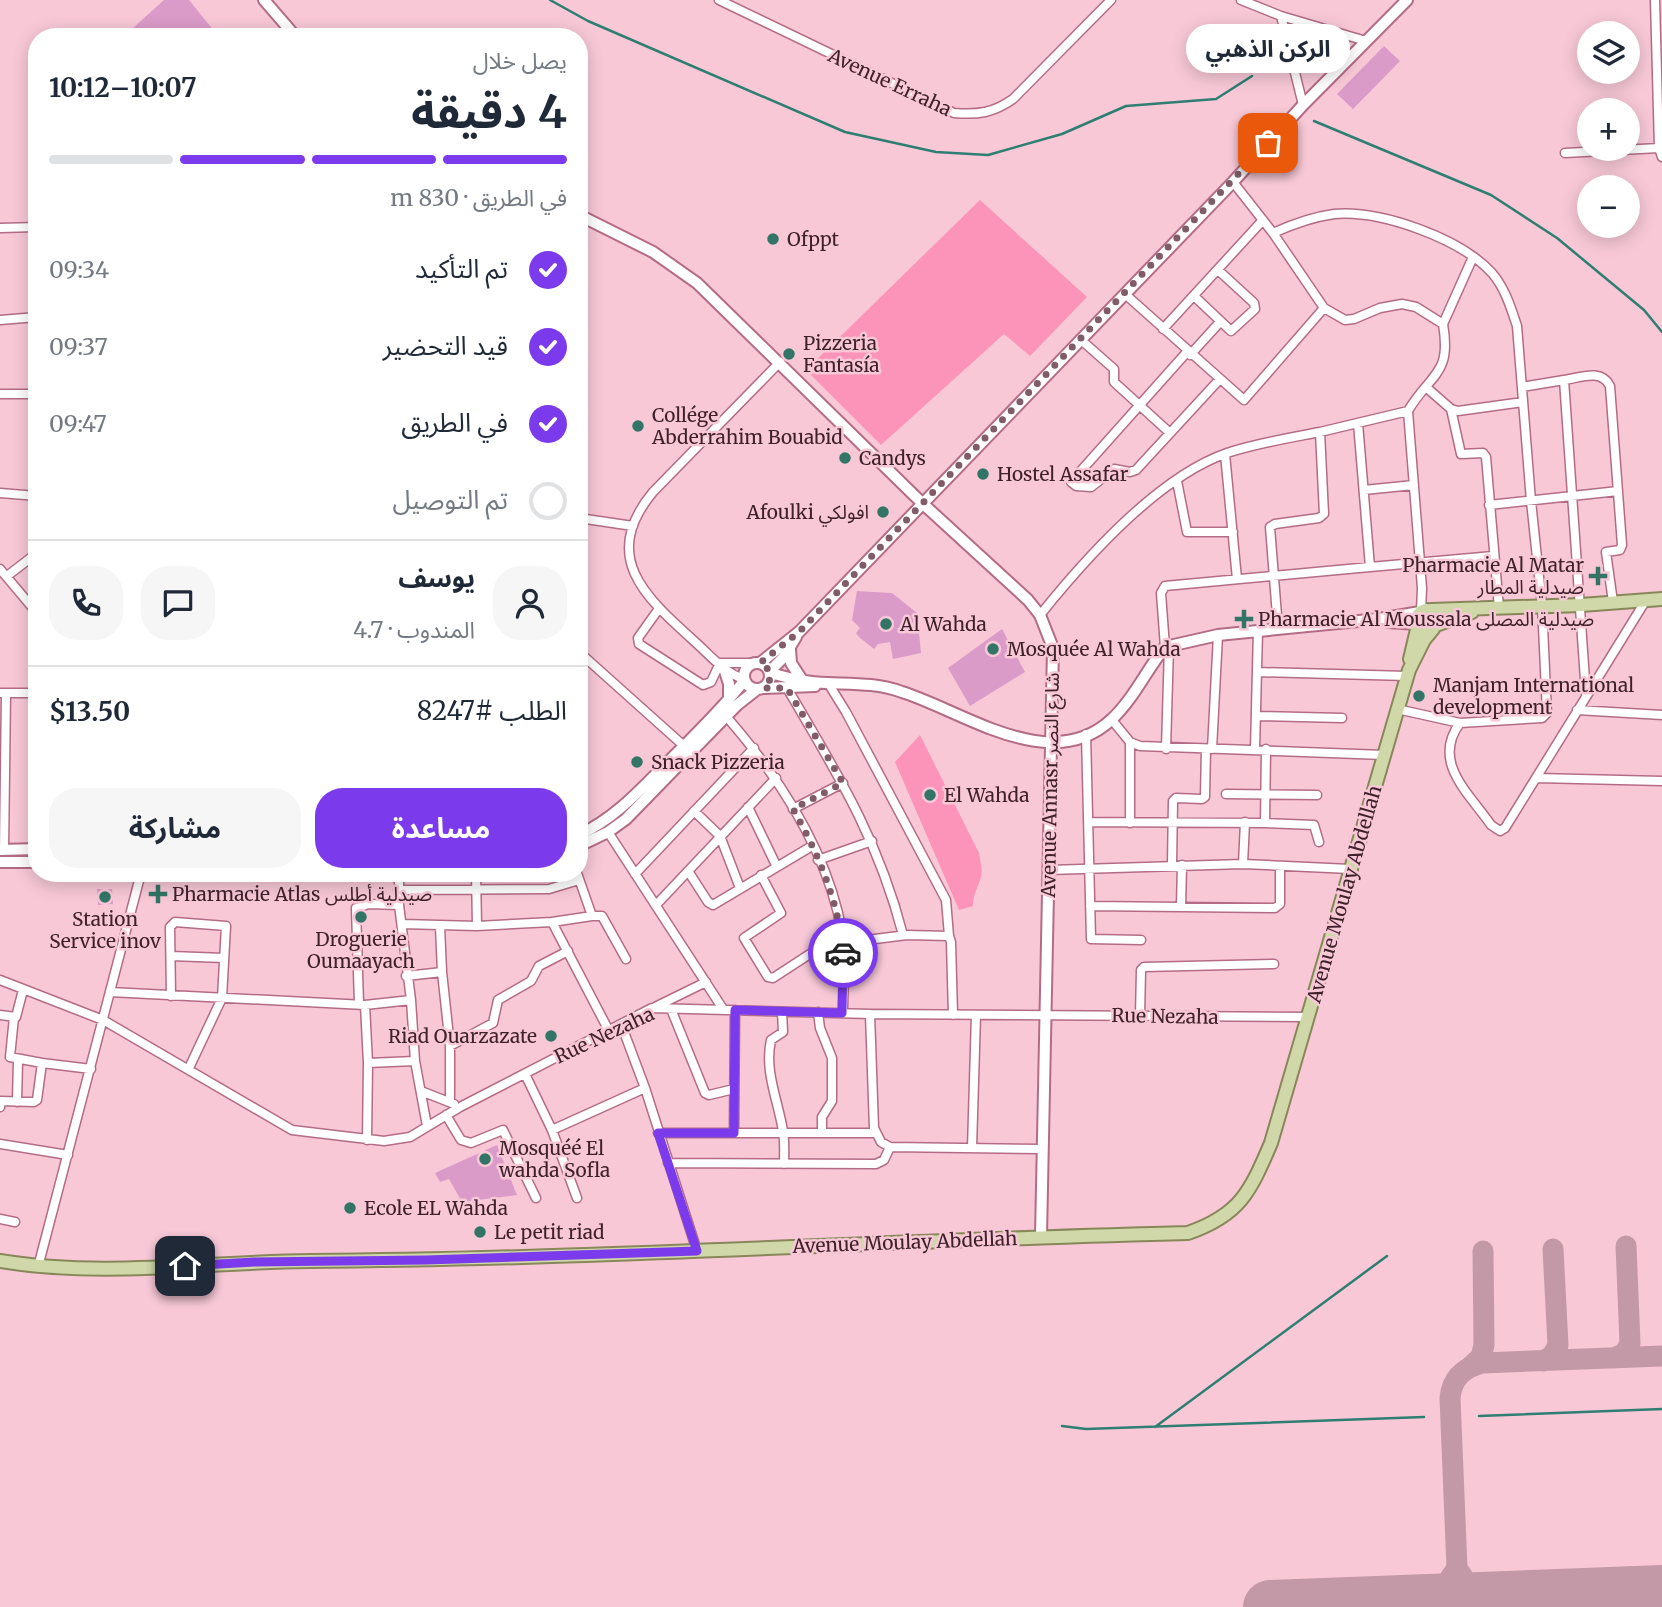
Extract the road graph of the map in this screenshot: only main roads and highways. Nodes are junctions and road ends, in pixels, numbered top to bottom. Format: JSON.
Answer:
{"nodes":[{"id":1,"x":1662,"y":599,"type":"edge"},
{"id":2,"x":1481,"y":609,"type":"junction"},
{"id":3,"x":1423,"y":615,"type":"junction"},
{"id":4,"x":1435,"y":627,"type":"junction"},
{"id":5,"x":1408,"y":673,"type":"junction"},
{"id":6,"x":0,"y":1261,"type":"edge"}],
"edges":[{"from":1,"to":2,"type":"main road"},
{"from":2,"to":3,"type":"main road"},
{"from":2,"to":4,"type":"main road"},
{"from":3,"to":4,"type":"main road"},
{"from":3,"to":4,"type":"main road"},
{"from":3,"to":5,"type":"main road","name":"Avenue Moulay Abdellah"},
{"from":4,"to":5,"type":"main road","name":"Avenue Moulay Abdellah"},
{"from":5,"to":6,"type":"main road","name":"Avenue Moulay Abdellah"}]}
